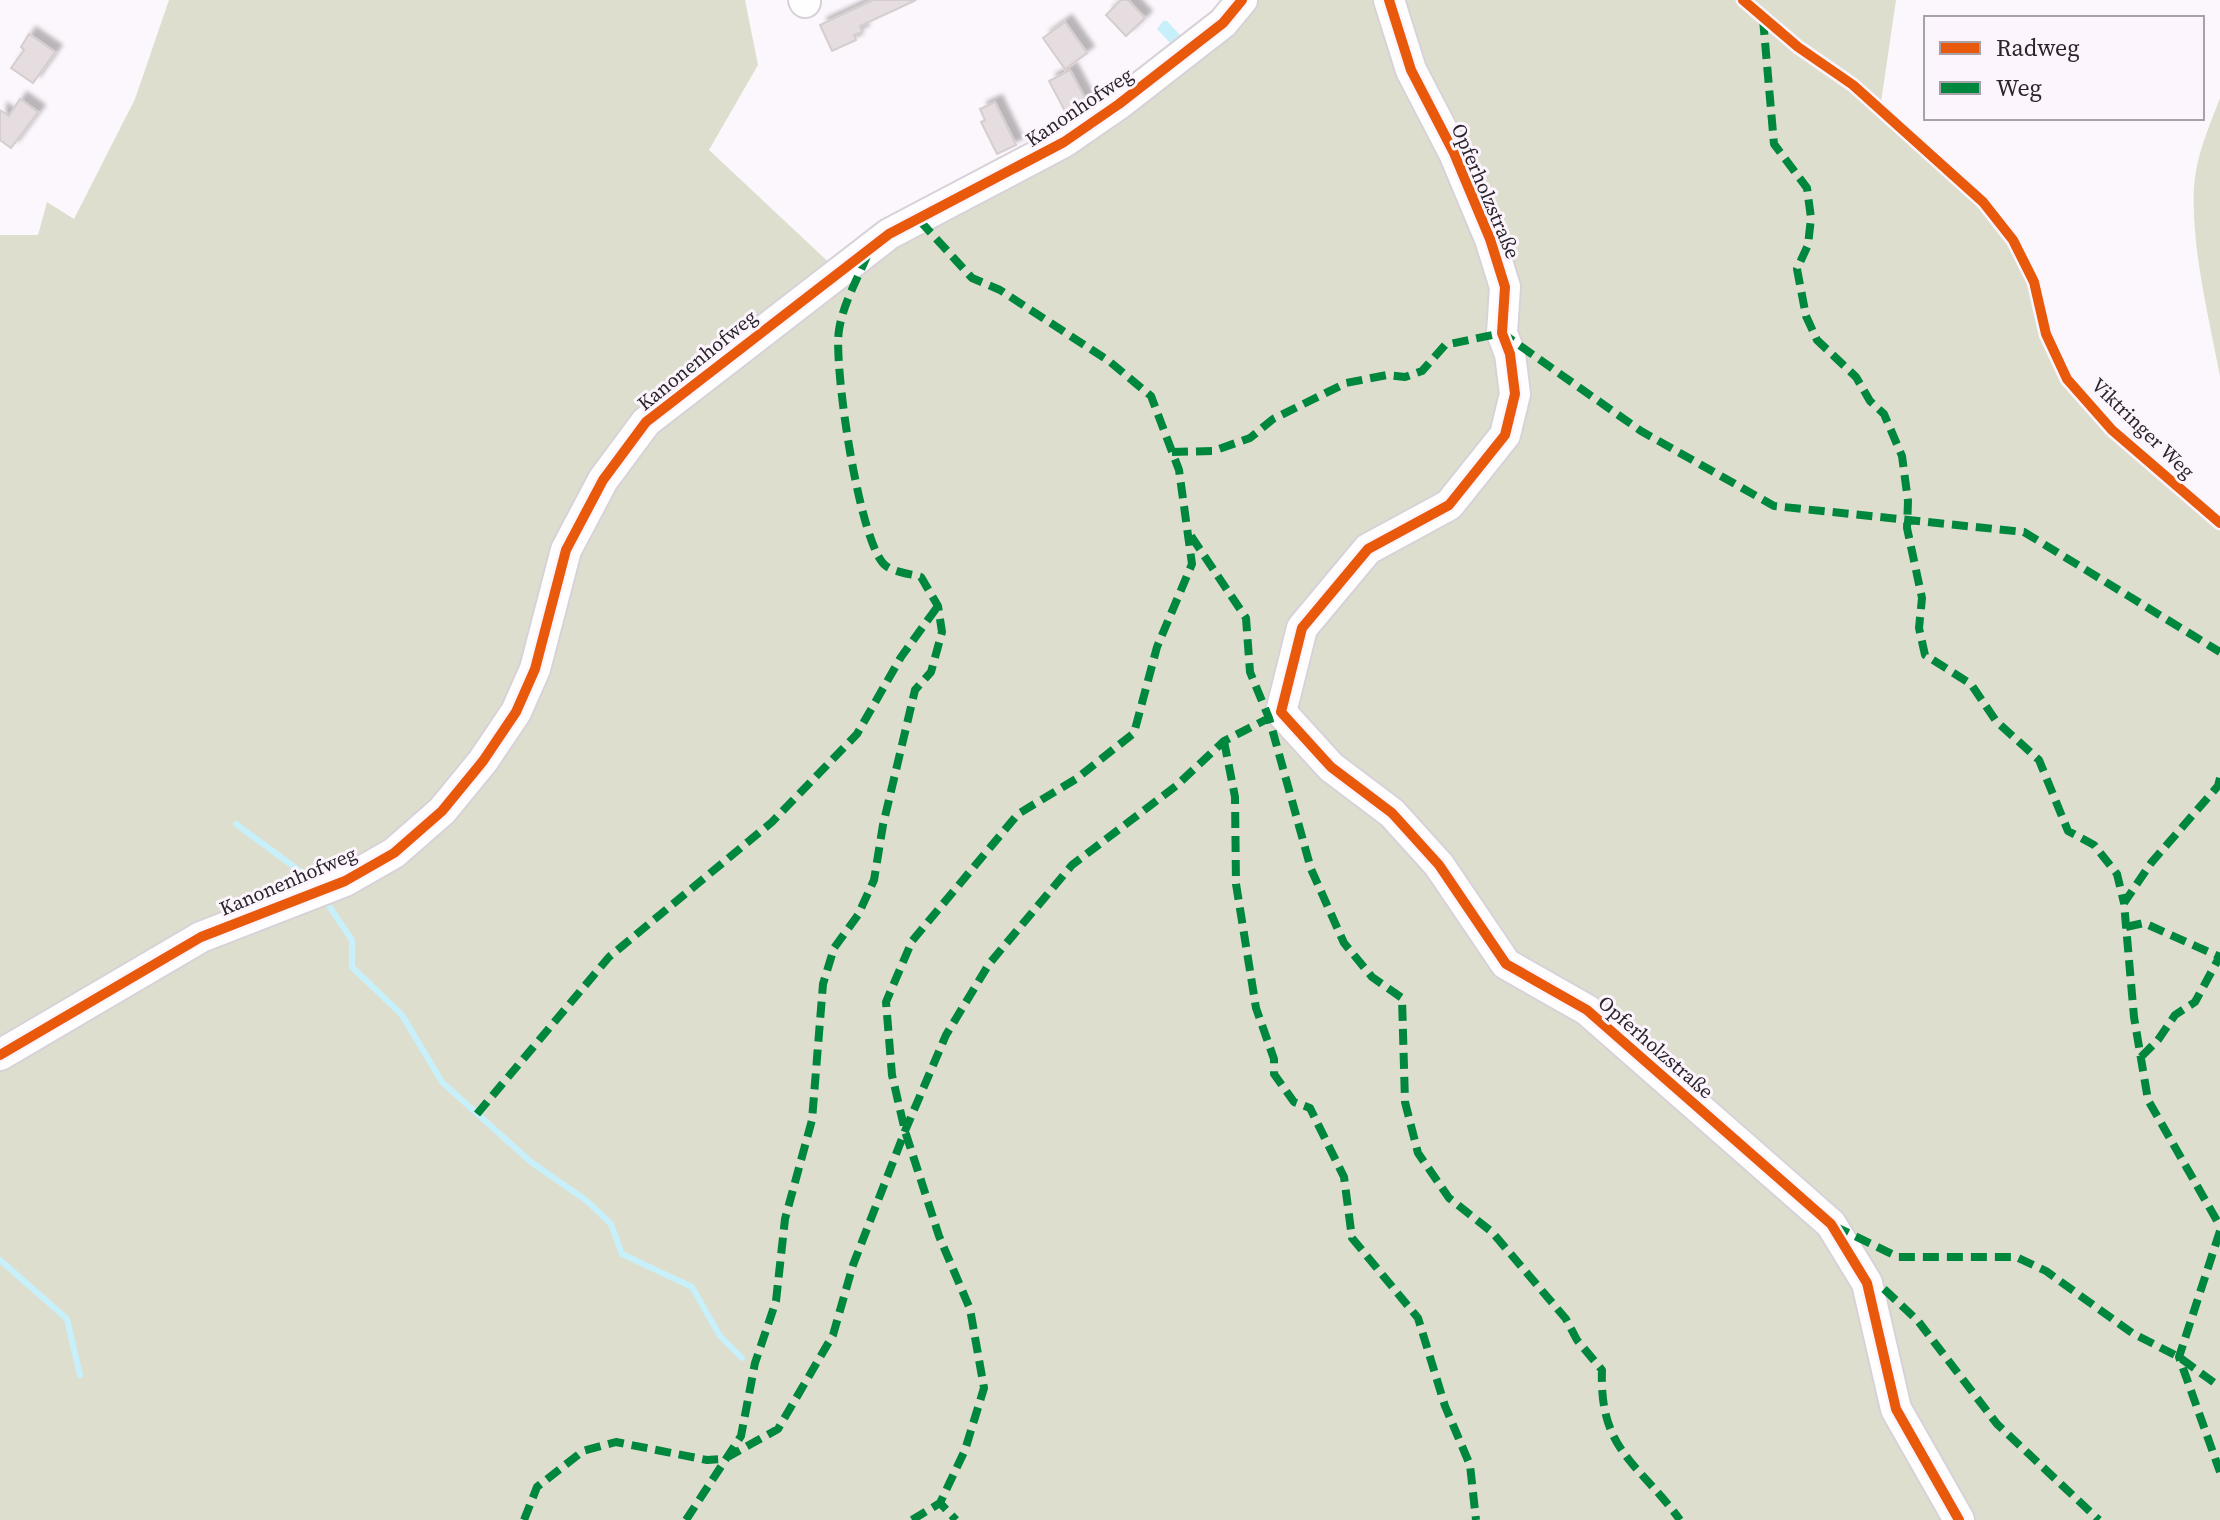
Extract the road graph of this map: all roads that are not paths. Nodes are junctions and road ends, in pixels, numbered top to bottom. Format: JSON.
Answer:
{"nodes":[{"id":1,"x":1242,"y":0,"type":"edge"},
{"id":2,"x":1389,"y":0,"type":"edge"},
{"id":3,"x":920,"y":221,"type":"joint"},
{"id":4,"x":0,"y":1055,"type":"edge"},
{"id":5,"x":1959,"y":1520,"type":"edge"}],
"edges":[{"from":1,"to":3,"type":"street","name":"Kanonhofweg"},
{"from":2,"to":5,"type":"street","name":"Opferholzstraße"},
{"from":3,"to":4,"type":"street","name":"Kanonenhofweg"}]}
